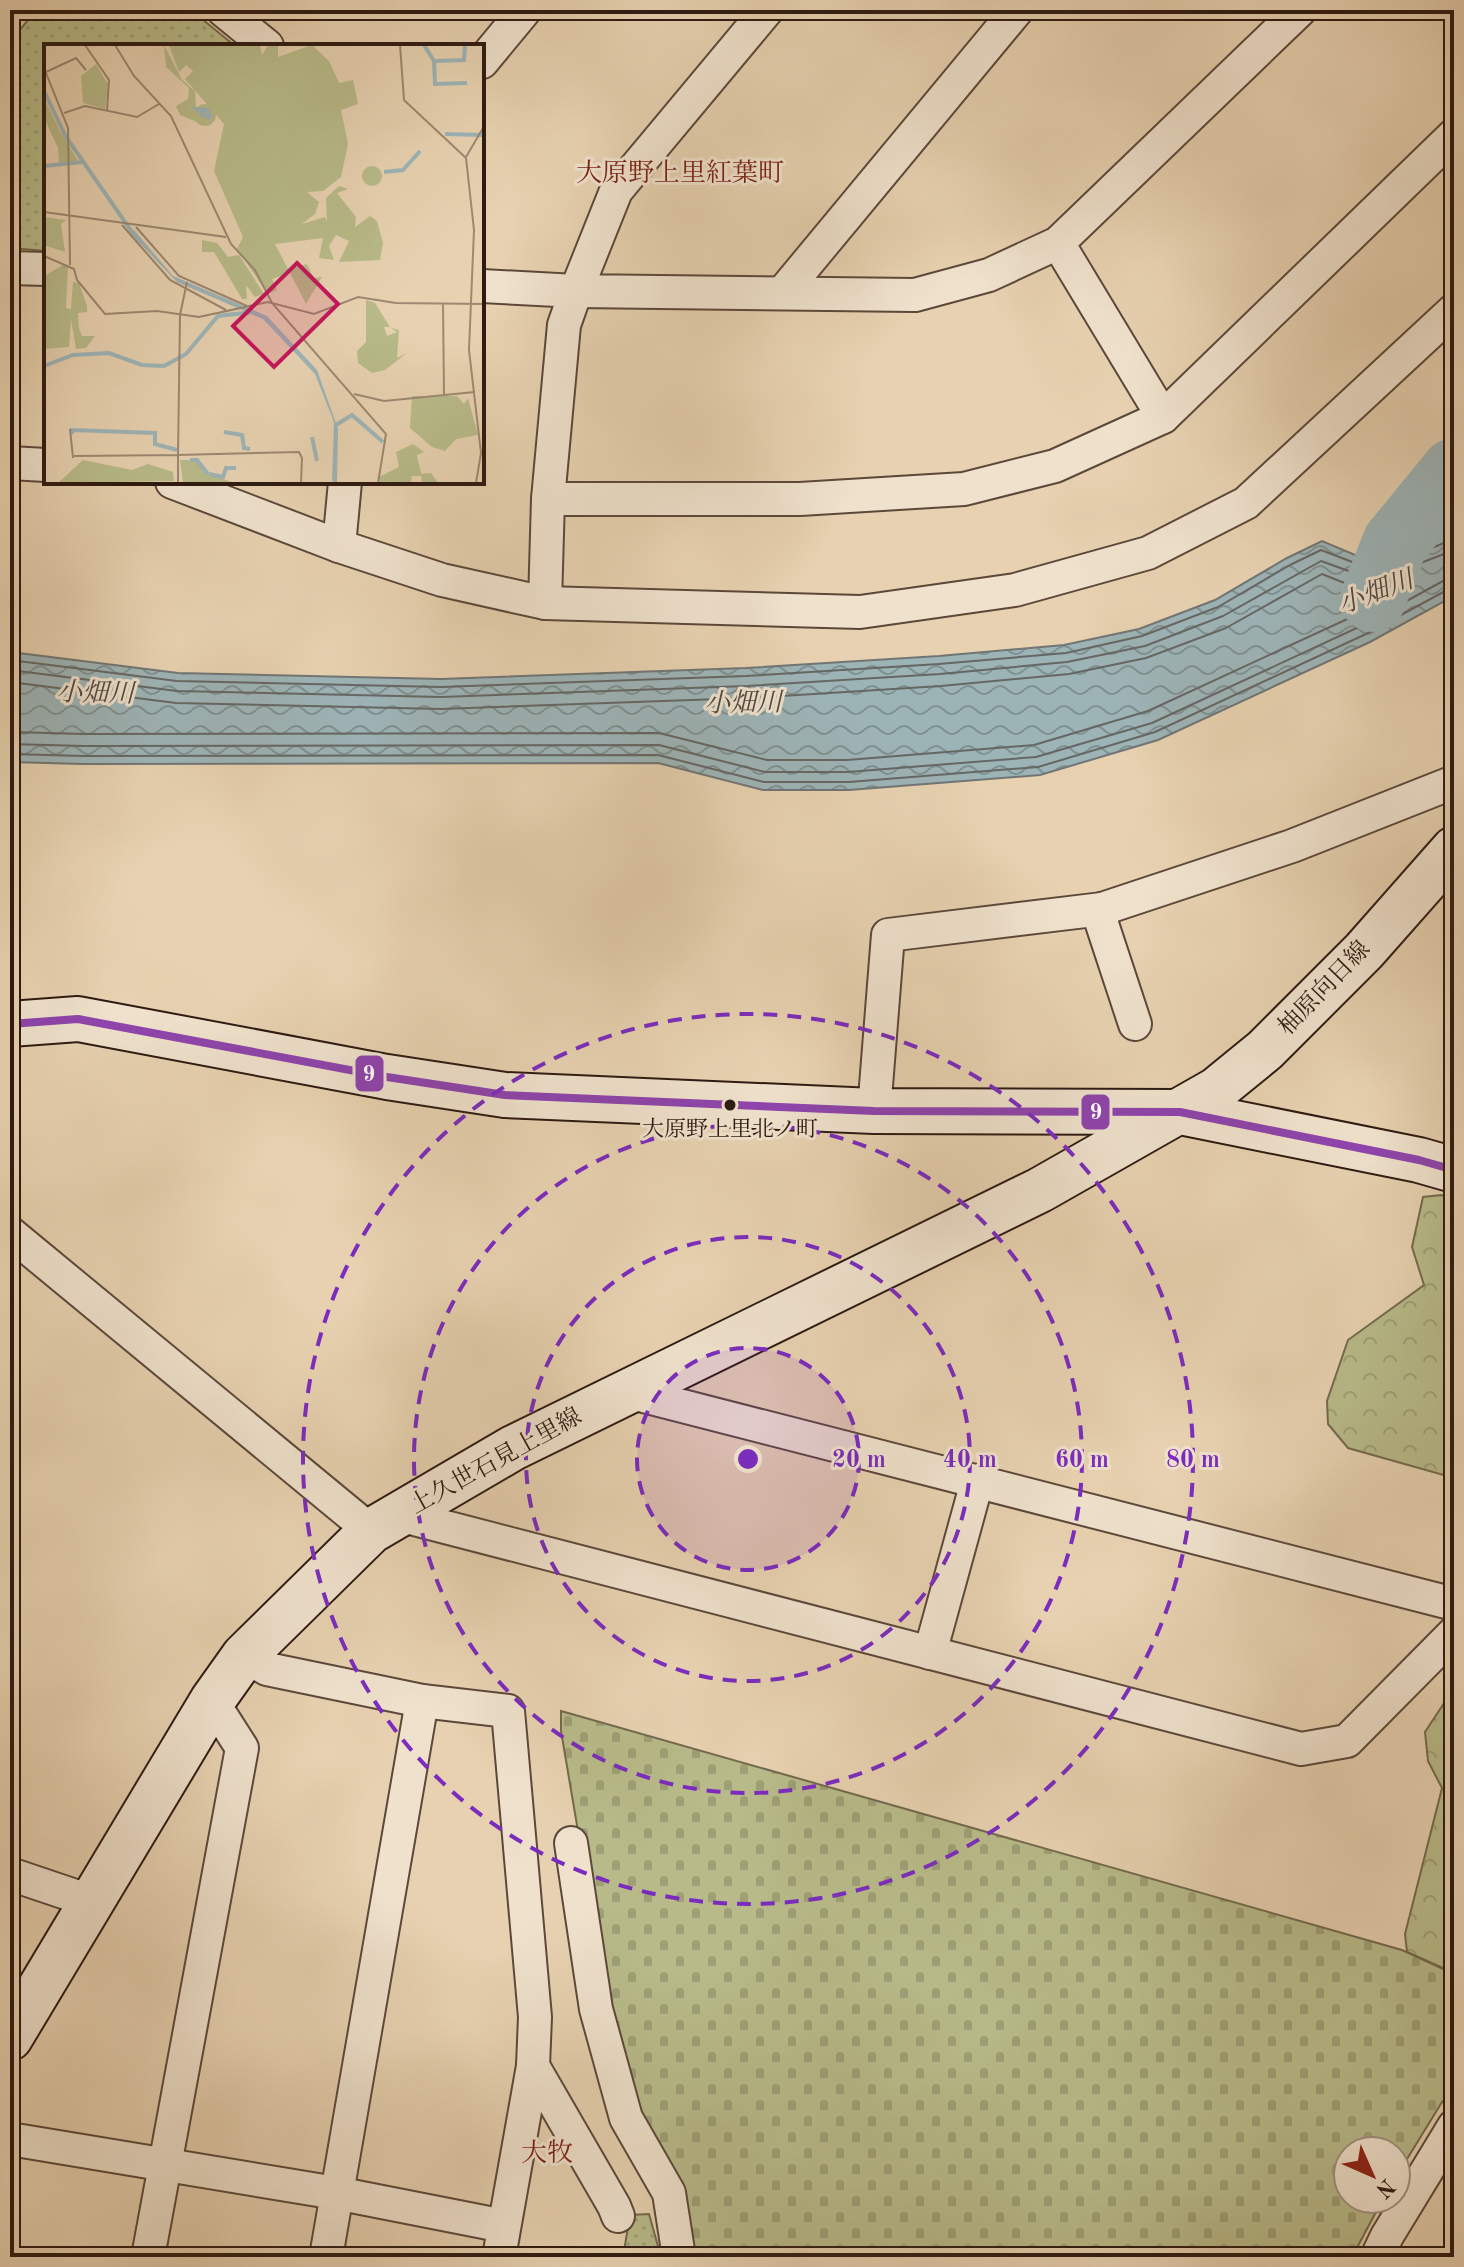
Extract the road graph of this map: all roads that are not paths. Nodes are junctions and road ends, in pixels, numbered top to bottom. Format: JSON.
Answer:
{"nodes":[{"id":1,"x":525,"y":10,"type":"edge"},
{"id":2,"x":767,"y":10,"type":"edge"},
{"id":3,"x":1017,"y":10,"type":"edge"},
{"id":4,"x":1300,"y":10,"type":"edge"},
{"id":5,"x":484,"y":60,"type":"edge"},
{"id":6,"x":1454,"y":135,"type":"edge"},
{"id":7,"x":1058,"y":243,"type":"junction"},
{"id":8,"x":10,"y":268,"type":"edge"},
{"id":9,"x":44,"y":269,"type":"edge"},
{"id":10,"x":484,"y":286,"type":"edge"},
{"id":11,"x":576,"y":291,"type":"junction"},
{"id":12,"x":784,"y":291,"type":"junction"},
{"id":13,"x":1454,"y":310,"type":"edge"},
{"id":14,"x":1163,"y":417,"type":"junction"},
{"id":15,"x":10,"y":463,"type":"edge"},
{"id":16,"x":44,"y":465,"type":"edge"},
{"id":17,"x":177,"y":484,"type":"edge"},
{"id":18,"x":345,"y":484,"type":"edge"},
{"id":19,"x":548,"y":499,"type":"junction"},
{"id":20,"x":339,"y":546,"type":"junction"},
{"id":21,"x":545,"y":603,"type":"junction"},
{"id":22,"x":1454,"y":782,"type":"edge"},
{"id":23,"x":1454,"y":849,"type":"edge"},
{"id":24,"x":1102,"y":909,"type":"junction"},
{"id":25,"x":10,"y":1024,"type":"edge"},
{"id":26,"x":1135,"y":1024,"type":"dead end"},
{"id":27,"x":874,"y":1111,"type":"junction"},
{"id":28,"x":1180,"y":1112,"type":"junction"},
{"id":29,"x":1454,"y":1170,"type":"edge"},
{"id":30,"x":10,"y":1233,"type":"edge"},
{"id":31,"x":628,"y":1392,"type":"junction"},
{"id":32,"x":977,"y":1482,"type":"junction"},
{"id":33,"x":385,"y":1523,"type":"junction"},
{"id":34,"x":1454,"y":1604,"type":"edge"},
{"id":35,"x":1454,"y":1633,"type":"edge"},
{"id":36,"x":930,"y":1653,"type":"junction"},
{"id":37,"x":244,"y":1656,"type":"junction"},
{"id":38,"x":212,"y":1701,"type":"junction"},
{"id":39,"x":422,"y":1701,"type":"junction"},
{"id":40,"x":571,"y":1843,"type":"dead end"},
{"id":41,"x":10,"y":1874,"type":"edge"},
{"id":42,"x":90,"y":1901,"type":"junction"},
{"id":43,"x":10,"y":2038,"type":"edge"},
{"id":44,"x":533,"y":2066,"type":"junction"},
{"id":45,"x":1454,"y":2126,"type":"edge"},
{"id":46,"x":10,"y":2139,"type":"edge"},
{"id":47,"x":163,"y":2164,"type":"junction"},
{"id":48,"x":336,"y":2193,"type":"junction"},
{"id":49,"x":618,"y":2216,"type":"dead end"},
{"id":50,"x":502,"y":2241,"type":"edge"},
{"id":51,"x":148,"y":2257,"type":"edge"},
{"id":52,"x":326,"y":2257,"type":"edge"},
{"id":53,"x":679,"y":2257,"type":"edge"},
{"id":54,"x":1377,"y":2257,"type":"edge"}],
"edges":[{"from":1,"to":5,"type":"street"},
{"from":2,"to":11,"type":"street"},
{"from":3,"to":12,"type":"street"},
{"from":4,"to":7,"type":"street"},
{"from":6,"to":14,"type":"street"},
{"from":7,"to":12,"type":"street"},
{"from":7,"to":14,"type":"street"},
{"from":8,"to":9,"type":"street"},
{"from":10,"to":11,"type":"street"},
{"from":11,"to":12,"type":"street"},
{"from":11,"to":19,"type":"street"},
{"from":13,"to":21,"type":"street"},
{"from":14,"to":19,"type":"street"},
{"from":15,"to":16,"type":"street"},
{"from":17,"to":20,"type":"street"},
{"from":18,"to":20,"type":"street"},
{"from":19,"to":21,"type":"street"},
{"from":20,"to":21,"type":"street"},
{"from":22,"to":24,"type":"street"},
{"from":23,"to":28,"type":"main road","name":"柚原向日線"},
{"from":24,"to":26,"type":"street"},
{"from":24,"to":27,"type":"street"},
{"from":25,"to":27,"type":"main road"},
{"from":27,"to":28,"type":"main road"},
{"from":28,"to":29,"type":"main road"},
{"from":28,"to":31,"type":"main road","name":"上久世石見上里線"},
{"from":30,"to":33,"type":"street"},
{"from":31,"to":32,"type":"street"},
{"from":31,"to":33,"type":"main road","name":"上久世石見上里線"},
{"from":32,"to":34,"type":"street"},
{"from":32,"to":36,"type":"street"},
{"from":33,"to":36,"type":"street"},
{"from":33,"to":37,"type":"main road","name":"上久世石見上里線"},
{"from":35,"to":36,"type":"street"},
{"from":37,"to":38,"type":"main road","name":"上久世石見上里線"},
{"from":37,"to":39,"type":"street"},
{"from":38,"to":42,"type":"main road","name":"上久世石見上里線"},
{"from":38,"to":47,"type":"street"},
{"from":39,"to":44,"type":"street"},
{"from":39,"to":48,"type":"street"},
{"from":40,"to":53,"type":"street"},
{"from":41,"to":42,"type":"street"},
{"from":42,"to":43,"type":"main road","name":"上久世石見上里線"},
{"from":44,"to":49,"type":"street"},
{"from":44,"to":50,"type":"street"},
{"from":45,"to":54,"type":"street"},
{"from":46,"to":47,"type":"street"},
{"from":47,"to":48,"type":"street"},
{"from":47,"to":51,"type":"street"},
{"from":48,"to":50,"type":"street"},
{"from":48,"to":52,"type":"street"}]}
